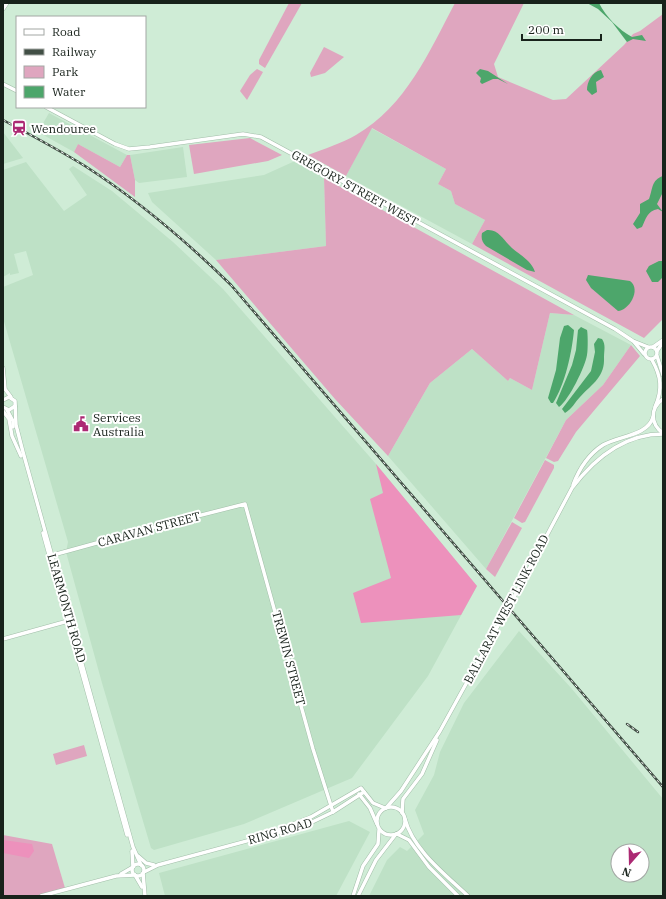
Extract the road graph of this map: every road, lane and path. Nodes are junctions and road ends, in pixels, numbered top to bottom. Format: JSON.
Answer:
{"nodes":[{"id":1,"x":6,"y":3,"type":"edge"},
{"id":2,"x":3,"y":10,"type":"edge"},
{"id":3,"x":3,"y":84,"type":"edge"},
{"id":4,"x":16,"y":90,"type":"edge"},
{"id":5,"x":48,"y":108,"type":"edge"},
{"id":6,"x":633,"y":341,"type":"junction"},
{"id":7,"x":663,"y":341,"type":"edge"},
{"id":8,"x":651,"y":347,"type":"junction"},
{"id":9,"x":644,"y":354,"type":"junction"},
{"id":10,"x":657,"y":354,"type":"junction"},
{"id":11,"x":652,"y":360,"type":"junction"},
{"id":12,"x":3,"y":368,"type":"edge"},
{"id":13,"x":663,"y":375,"type":"edge"},
{"id":14,"x":11,"y":397,"type":"junction"},
{"id":15,"x":663,"y":399,"type":"edge"},
{"id":16,"x":3,"y":400,"type":"edge"},
{"id":17,"x":15,"y":406,"type":"junction"},
{"id":18,"x":655,"y":406,"type":"junction"},
{"id":19,"x":4,"y":410,"type":"edge"},
{"id":20,"x":653,"y":417,"type":"junction"},
{"id":21,"x":663,"y":434,"type":"edge"},
{"id":22,"x":572,"y":488,"type":"junction"},
{"id":23,"x":245,"y":504,"type":"joint"},
{"id":24,"x":51,"y":556,"type":"junction"},
{"id":25,"x":69,"y":621,"type":"junction"},
{"id":26,"x":3,"y":639,"type":"edge"},
{"id":27,"x":440,"y":731,"type":"junction"},
{"id":28,"x":360,"y":791,"type":"junction"},
{"id":29,"x":330,"y":807,"type":"junction"},
{"id":30,"x":386,"y":808,"type":"junction"},
{"id":31,"x":121,"y":810,"type":"junction"},
{"id":32,"x":333,"y":812,"type":"junction"},
{"id":33,"x":402,"y":813,"type":"junction"},
{"id":34,"x":404,"y":819,"type":"junction"},
{"id":35,"x":304,"y":821,"type":"junction"},
{"id":36,"x":306,"y":825,"type":"junction"},
{"id":37,"x":377,"y":826,"type":"junction"},
{"id":38,"x":396,"y":834,"type":"junction"},
{"id":39,"x":235,"y":844,"type":"junction"},
{"id":40,"x":133,"y":847,"type":"junction"},
{"id":41,"x":141,"y":865,"type":"junction"},
{"id":42,"x":156,"y":865,"type":"junction"},
{"id":43,"x":133,"y":867,"type":"junction"},
{"id":44,"x":144,"y":873,"type":"junction"},
{"id":45,"x":135,"y":875,"type":"junction"},
{"id":46,"x":116,"y":876,"type":"junction"},
{"id":47,"x":145,"y":895,"type":"edge"},
{"id":48,"x":41,"y":896,"type":"edge"},
{"id":49,"x":354,"y":896,"type":"edge"},
{"id":50,"x":358,"y":896,"type":"edge"},
{"id":51,"x":458,"y":896,"type":"edge"},
{"id":52,"x":468,"y":896,"type":"edge"}],
"edges":[{"from":1,"to":2,"type":"main road"},
{"from":3,"to":4,"type":"main road"},
{"from":5,"to":6,"type":"main road","name":"GREGORY STREET WEST"},
{"from":6,"to":8,"type":"main road","name":"GREGORY STREET WEST"},
{"from":6,"to":9,"type":"main road"},
{"from":7,"to":8,"type":"main road"},
{"from":7,"to":10,"type":"main road"},
{"from":8,"to":9,"type":"main road"},
{"from":8,"to":10,"type":"main road"},
{"from":9,"to":11,"type":"main road"},
{"from":10,"to":11,"type":"main road"},
{"from":10,"to":13,"type":"main road"},
{"from":11,"to":18,"type":"main road"},
{"from":12,"to":14,"type":"main road"},
{"from":14,"to":16,"type":"main road"},
{"from":14,"to":17,"type":"main road"},
{"from":15,"to":18,"type":"main road"},
{"from":17,"to":19,"type":"main road"},
{"from":17,"to":24,"type":"main road","name":"LEARMONTH ROAD"},
{"from":18,"to":20,"type":"main road"},
{"from":19,"to":24,"type":"main road","name":"LEARMONTH ROAD"},
{"from":20,"to":21,"type":"main road"},
{"from":20,"to":22,"type":"main road","name":"BALLARAT WEST LINK ROAD"},
{"from":21,"to":22,"type":"main road","name":"BALLARAT WEST LINK ROAD"},
{"from":22,"to":27,"type":"main road","name":"BALLARAT WEST LINK ROAD","bridge":true},
{"from":23,"to":24,"type":"main road","name":"CARAVAN STREET"},
{"from":23,"to":29,"type":"main road","name":"TREWIN STREET"},
{"from":24,"to":25,"type":"main road","name":"LEARMONTH ROAD"},
{"from":25,"to":26,"type":"main road"},
{"from":25,"to":31,"type":"main road","name":"LEARMONTH ROAD"},
{"from":27,"to":30,"type":"main road","name":"BALLARAT WEST LINK ROAD"},
{"from":27,"to":33,"type":"main road","name":"BALLARAT WEST LINK ROAD"},
{"from":28,"to":29,"type":"main road","name":"RING ROAD"},
{"from":28,"to":30,"type":"main road","name":"RING ROAD"},
{"from":28,"to":32,"type":"main road","name":"RING ROAD"},
{"from":28,"to":37,"type":"main road"},
{"from":29,"to":32,"type":"main road","name":"TREWIN STREET"},
{"from":29,"to":35,"type":"main road","name":"RING ROAD"},
{"from":30,"to":33,"type":"main road"},
{"from":30,"to":37,"type":"main road"},
{"from":31,"to":40,"type":"main road","name":"LEARMONTH ROAD"},
{"from":31,"to":43,"type":"main road","name":"LEARMONTH ROAD"},
{"from":32,"to":36,"type":"main road","name":"RING ROAD"},
{"from":33,"to":34,"type":"main road"},
{"from":34,"to":38,"type":"main road"},
{"from":34,"to":52,"type":"main road"},
{"from":35,"to":36,"type":"main road"},
{"from":35,"to":39,"type":"main road","name":"RING ROAD"},
{"from":36,"to":39,"type":"main road","name":"RING ROAD"},
{"from":37,"to":38,"type":"main road"},
{"from":37,"to":49,"type":"main road"},
{"from":38,"to":50,"type":"main road"},
{"from":38,"to":51,"type":"main road"},
{"from":39,"to":42,"type":"main road","name":"RING ROAD"},
{"from":40,"to":41,"type":"main road","name":"LEARMONTH ROAD"},
{"from":40,"to":42,"type":"main road"},
{"from":41,"to":42,"type":"main road","name":"RING ROAD"},
{"from":41,"to":43,"type":"main road"},
{"from":41,"to":44,"type":"main road"},
{"from":42,"to":44,"type":"main road","name":"RING ROAD"},
{"from":43,"to":45,"type":"main road"},
{"from":43,"to":46,"type":"main road"},
{"from":44,"to":45,"type":"main road"},
{"from":44,"to":47,"type":"main road"},
{"from":45,"to":46,"type":"main road"},
{"from":45,"to":47,"type":"main road"},
{"from":46,"to":48,"type":"main road"}]}
